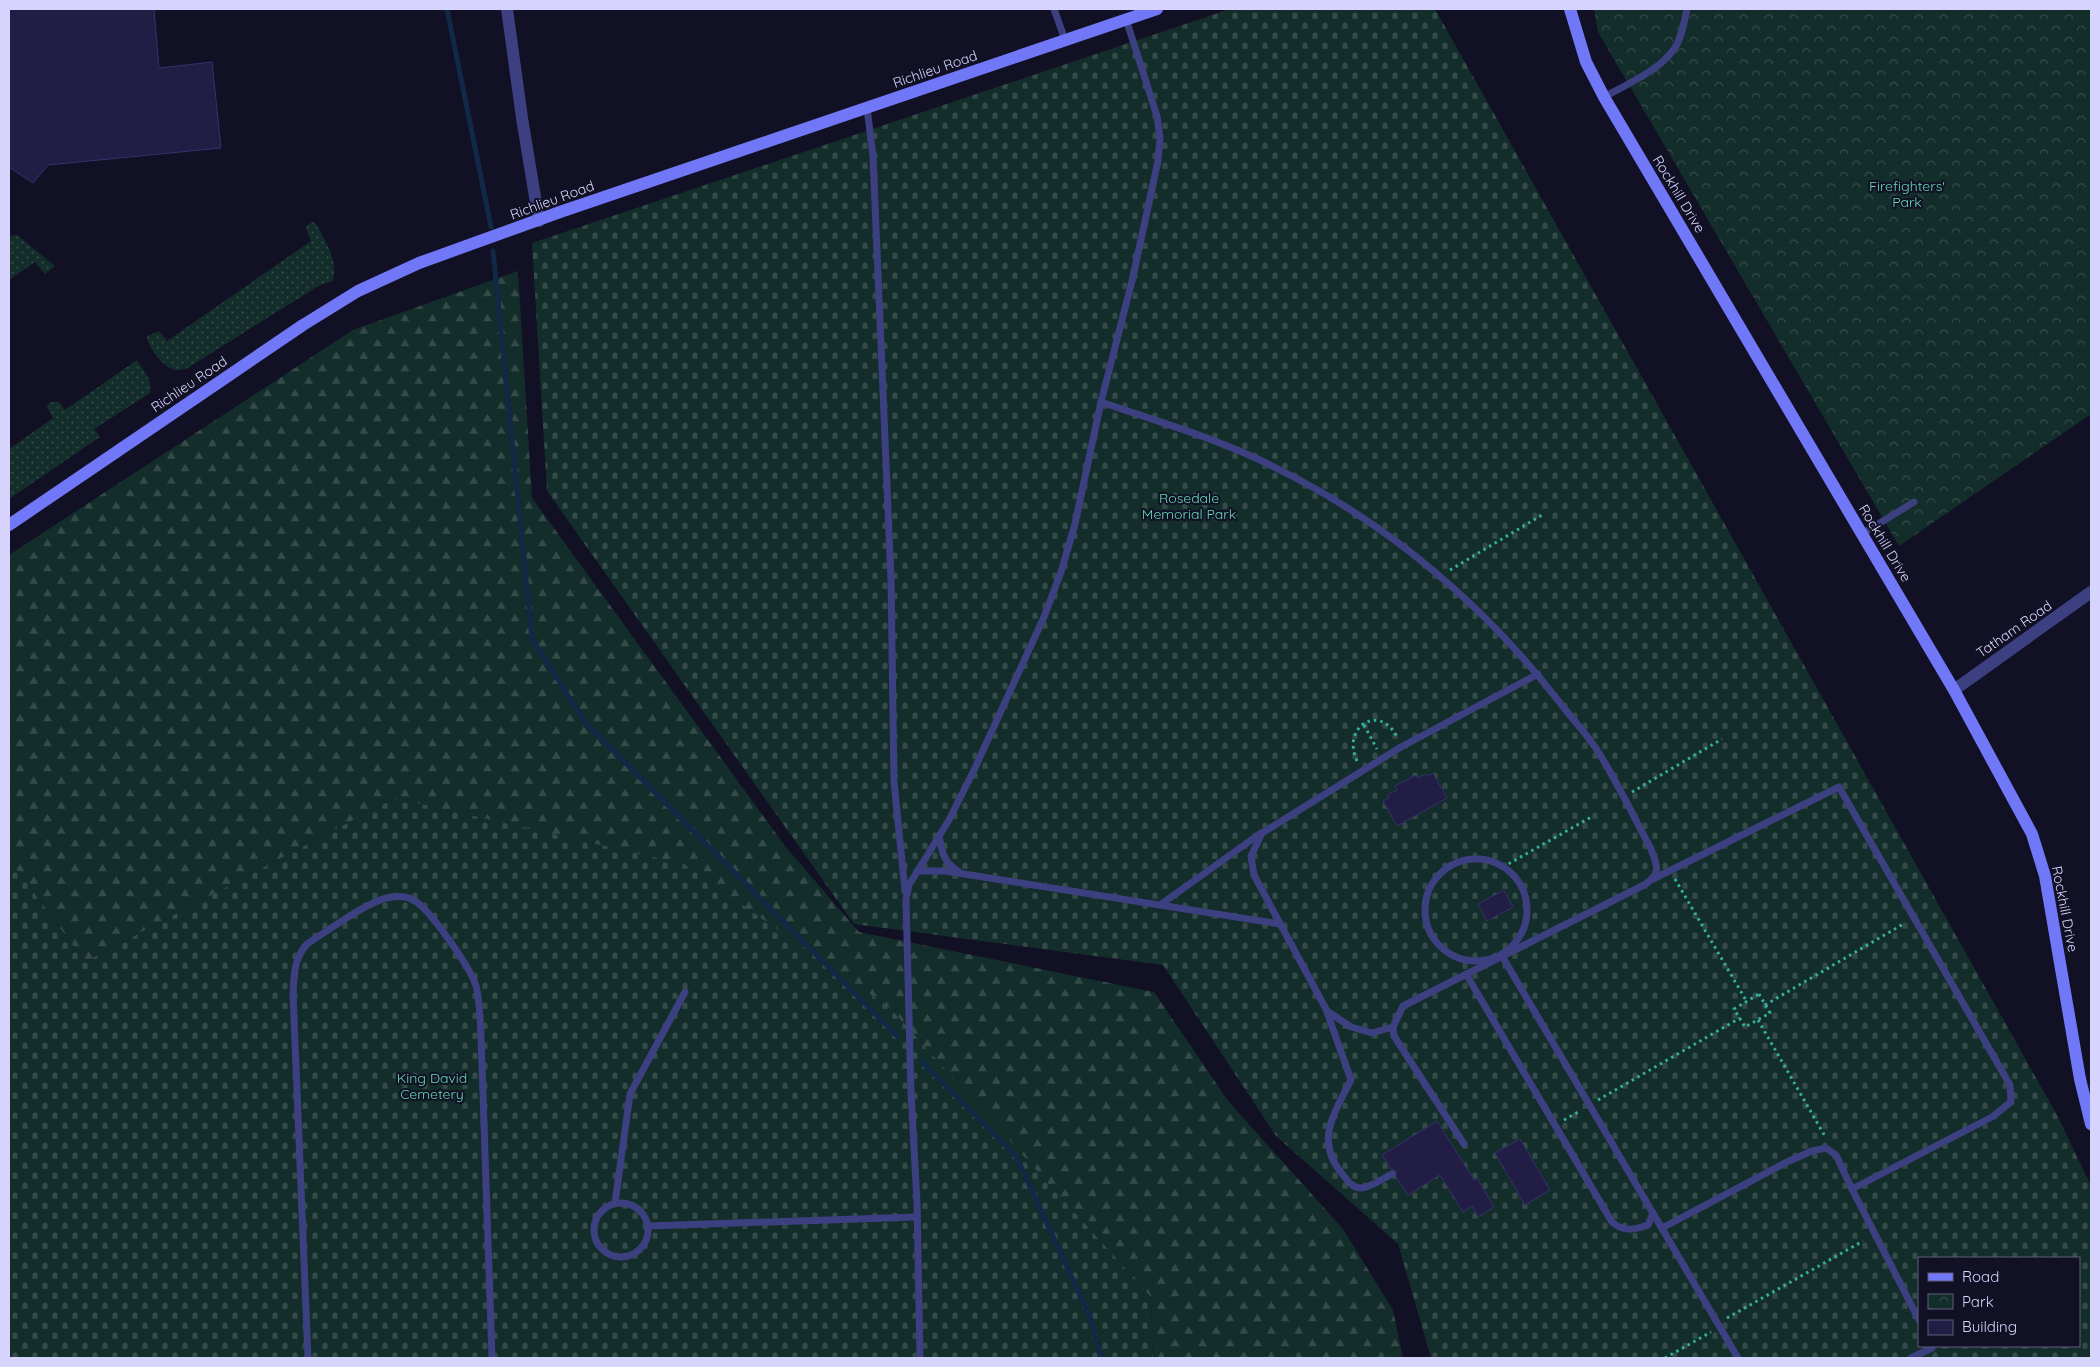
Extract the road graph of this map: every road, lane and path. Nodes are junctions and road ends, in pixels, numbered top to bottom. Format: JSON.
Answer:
{"nodes":[{"id":1,"x":507,"y":9,"type":"edge"},
{"id":2,"x":1054,"y":9,"type":"edge"},
{"id":3,"x":1157,"y":9,"type":"edge"},
{"id":4,"x":1570,"y":9,"type":"edge"},
{"id":5,"x":1687,"y":9,"type":"edge"},
{"id":6,"x":1126,"y":19,"type":"junction"},
{"id":7,"x":1065,"y":40,"type":"junction"},
{"id":8,"x":1604,"y":97,"type":"junction"},
{"id":9,"x":868,"y":108,"type":"junction"},
{"id":10,"x":539,"y":221,"type":"junction"},
{"id":11,"x":1101,"y":402,"type":"junction"},
{"id":12,"x":1914,"y":502,"type":"dead end"},
{"id":13,"x":1542,"y":515,"type":"dead end"},
{"id":14,"x":9,"y":524,"type":"edge"},
{"id":15,"x":1862,"y":534,"type":"junction"},
{"id":16,"x":1440,"y":576,"type":"junction"},
{"id":17,"x":2091,"y":592,"type":"edge"},
{"id":18,"x":1538,"y":674,"type":"junction"},
{"id":19,"x":1954,"y":690,"type":"junction"},
{"id":20,"x":1364,"y":725,"type":"junction"},
{"id":21,"x":1722,"y":739,"type":"dead end"},
{"id":22,"x":1401,"y":747,"type":"junction"},
{"id":23,"x":1382,"y":758,"type":"junction"},
{"id":24,"x":1362,"y":771,"type":"junction"},
{"id":25,"x":1623,"y":797,"type":"junction"},
{"id":26,"x":1592,"y":816,"type":"dead end"},
{"id":27,"x":1262,"y":833,"type":"junction"},
{"id":28,"x":939,"y":836,"type":"junction"},
{"id":29,"x":1503,"y":867,"type":"junction"},
{"id":30,"x":1670,"y":870,"type":"junction"},
{"id":31,"x":917,"y":871,"type":"junction"},
{"id":32,"x":963,"y":874,"type":"junction"},
{"id":33,"x":1653,"y":879,"type":"junction"},
{"id":34,"x":906,"y":899,"type":"junction"},
{"id":35,"x":1160,"y":905,"type":"junction"},
{"id":36,"x":1914,"y":917,"type":"junction"},
{"id":37,"x":1280,"y":924,"type":"junction"},
{"id":38,"x":1502,"y":956,"type":"junction"},
{"id":39,"x":1466,"y":974,"type":"junction"},
{"id":40,"x":685,"y":992,"type":"dead end"},
{"id":41,"x":1747,"y":1002,"type":"junction"},
{"id":42,"x":1765,"y":1005,"type":"junction"},
{"id":43,"x":1327,"y":1011,"type":"junction"},
{"id":44,"x":1740,"y":1018,"type":"junction"},
{"id":45,"x":1758,"y":1020,"type":"junction"},
{"id":46,"x":1393,"y":1027,"type":"junction"},
{"id":47,"x":1590,"y":1105,"type":"junction"},
{"id":48,"x":2091,"y":1124,"type":"edge"},
{"id":49,"x":1554,"y":1126,"type":"junction"},
{"id":50,"x":1464,"y":1144,"type":"dead end"},
{"id":51,"x":1836,"y":1155,"type":"junction"},
{"id":52,"x":1392,"y":1174,"type":"dead end"},
{"id":53,"x":1852,"y":1189,"type":"junction"},
{"id":54,"x":615,"y":1203,"type":"junction"},
{"id":55,"x":1653,"y":1213,"type":"junction"},
{"id":56,"x":917,"y":1217,"type":"junction"},
{"id":57,"x":648,"y":1226,"type":"junction"},
{"id":58,"x":1662,"y":1228,"type":"junction"},
{"id":59,"x":1863,"y":1241,"type":"dead end"},
{"id":60,"x":1918,"y":1318,"type":"edge"},
{"id":61,"x":1719,"y":1325,"type":"junction"},
{"id":62,"x":1932,"y":1347,"type":"edge"},
{"id":63,"x":308,"y":1358,"type":"edge"},
{"id":64,"x":492,"y":1358,"type":"edge"},
{"id":65,"x":920,"y":1358,"type":"edge"},
{"id":66,"x":1665,"y":1358,"type":"edge"},
{"id":67,"x":1738,"y":1358,"type":"edge"},
{"id":68,"x":1911,"y":1358,"type":"edge"}],
"edges":[{"from":1,"to":10,"type":"street"},
{"from":2,"to":7,"type":"lane"},
{"from":3,"to":6,"type":"main road","name":"Richlieu Road"},
{"from":4,"to":8,"type":"main road","name":"Rockhill Drive"},
{"from":5,"to":8,"type":"lane"},
{"from":6,"to":7,"type":"main road","name":"Richlieu Road"},
{"from":6,"to":11,"type":"lane"},
{"from":7,"to":9,"type":"main road","name":"Richlieu Road"},
{"from":8,"to":15,"type":"main road","name":"Rockhill Drive"},
{"from":9,"to":10,"type":"main road","name":"Richlieu Road"},
{"from":9,"to":34,"type":"lane"},
{"from":10,"to":14,"type":"main road","name":"Richlieu Road"},
{"from":11,"to":16,"type":"lane"},
{"from":11,"to":28,"type":"lane"},
{"from":12,"to":15,"type":"lane"},
{"from":13,"to":16,"type":"path"},
{"from":15,"to":19,"type":"main road","name":"Rockhill Drive"},
{"from":16,"to":18,"type":"lane"},
{"from":17,"to":19,"type":"street","name":"Tatham Road"},
{"from":18,"to":22,"type":"lane"},
{"from":18,"to":25,"type":"lane"},
{"from":19,"to":48,"type":"main road","name":"Rockhill Drive"},
{"from":20,"to":22,"type":"path"},
{"from":20,"to":23,"type":"path"},
{"from":20,"to":24,"type":"path"},
{"from":21,"to":25,"type":"path"},
{"from":22,"to":23,"type":"lane"},
{"from":23,"to":24,"type":"lane"},
{"from":24,"to":27,"type":"lane"},
{"from":25,"to":33,"type":"lane"},
{"from":26,"to":29,"type":"path"},
{"from":27,"to":35,"type":"lane"},
{"from":27,"to":37,"type":"lane"},
{"from":28,"to":31,"type":"lane"},
{"from":28,"to":32,"type":"lane"},
{"from":29,"to":38,"type":"lane"},
{"from":29,"to":38,"type":"lane"},
{"from":30,"to":33,"type":"lane"},
{"from":30,"to":36,"type":"lane"},
{"from":30,"to":41,"type":"path"},
{"from":31,"to":32,"type":"lane"},
{"from":31,"to":34,"type":"lane"},
{"from":32,"to":35,"type":"lane"},
{"from":33,"to":38,"type":"lane"},
{"from":34,"to":56,"type":"lane"},
{"from":35,"to":37,"type":"lane"},
{"from":36,"to":42,"type":"path"},
{"from":36,"to":53,"type":"lane"},
{"from":37,"to":43,"type":"lane"},
{"from":38,"to":39,"type":"lane"},
{"from":38,"to":47,"type":"lane"},
{"from":39,"to":46,"type":"lane"},
{"from":39,"to":49,"type":"lane"},
{"from":40,"to":54,"type":"lane"},
{"from":41,"to":42,"type":"path"},
{"from":41,"to":44,"type":"path"},
{"from":42,"to":45,"type":"path"},
{"from":43,"to":46,"type":"lane"},
{"from":43,"to":52,"type":"lane"},
{"from":44,"to":45,"type":"path"},
{"from":44,"to":47,"type":"path"},
{"from":45,"to":51,"type":"path"},
{"from":46,"to":50,"type":"lane"},
{"from":47,"to":49,"type":"path"},
{"from":47,"to":55,"type":"lane"},
{"from":49,"to":55,"type":"lane"},
{"from":51,"to":53,"type":"lane"},
{"from":51,"to":58,"type":"lane"},
{"from":53,"to":60,"type":"lane"},
{"from":54,"to":57,"type":"lane"},
{"from":54,"to":57,"type":"lane"},
{"from":55,"to":58,"type":"lane"},
{"from":56,"to":57,"type":"lane"},
{"from":56,"to":65,"type":"lane"},
{"from":58,"to":61,"type":"lane"},
{"from":59,"to":61,"type":"path"},
{"from":61,"to":66,"type":"path"},
{"from":61,"to":67,"type":"lane"},
{"from":62,"to":68,"type":"lane"},
{"from":63,"to":64,"type":"lane"}]}
